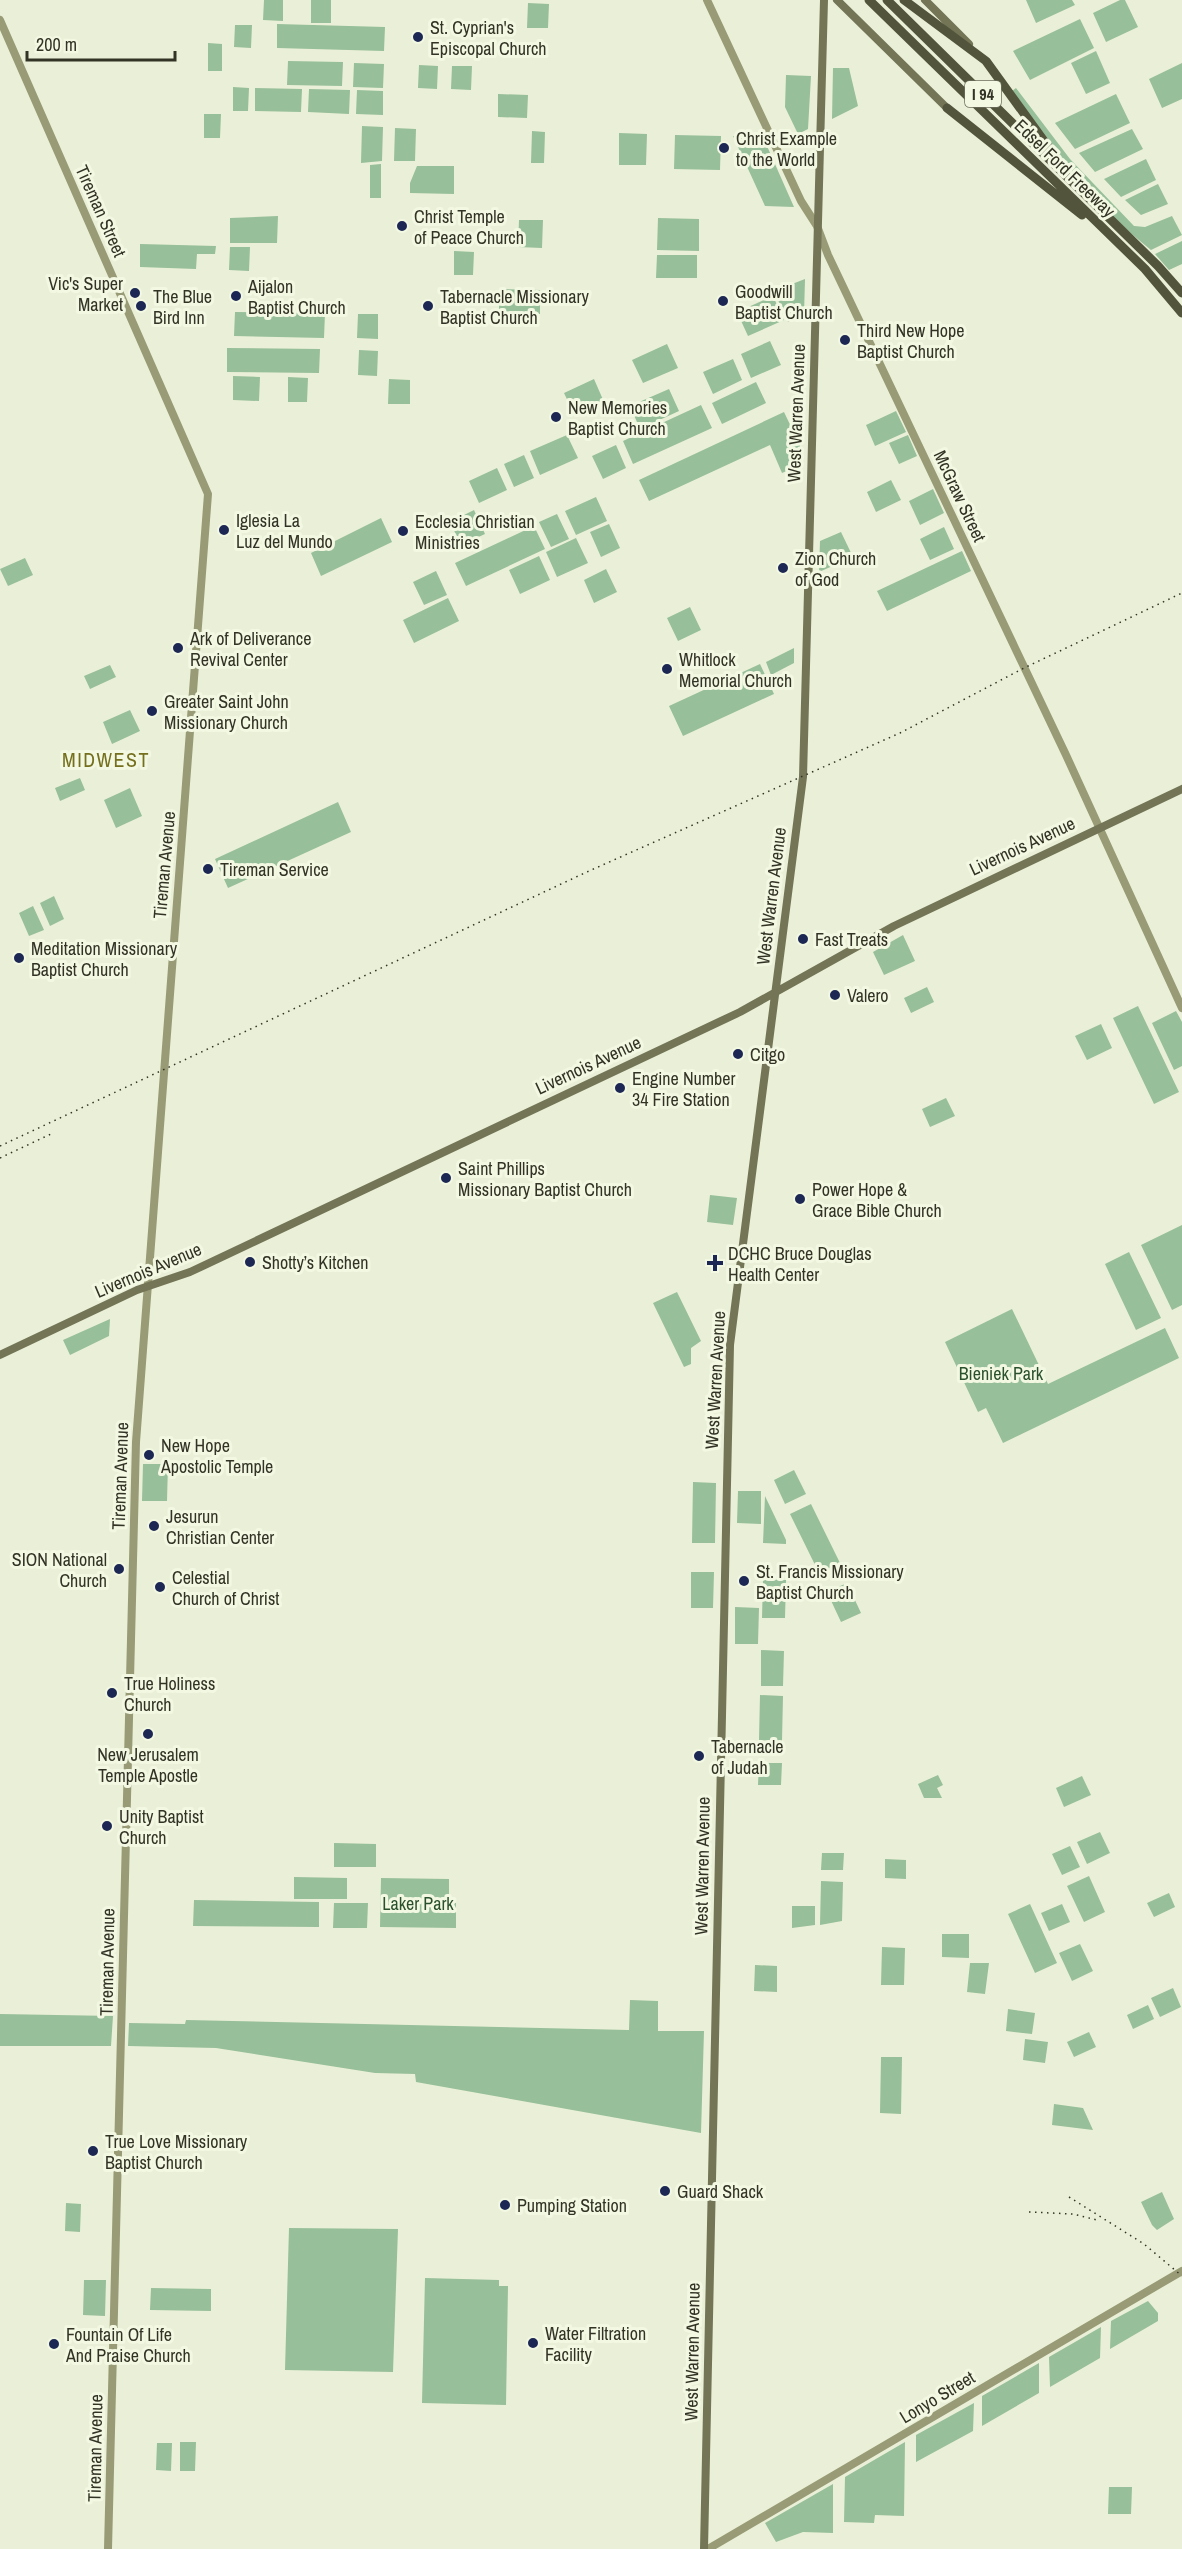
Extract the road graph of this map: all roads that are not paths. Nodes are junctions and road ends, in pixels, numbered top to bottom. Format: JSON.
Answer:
{"nodes":[{"id":1,"x":707,"y":0,"type":"edge"},
{"id":2,"x":824,"y":0,"type":"edge"},
{"id":3,"x":837,"y":0,"type":"edge"},
{"id":4,"x":869,"y":0,"type":"edge"},
{"id":5,"x":887,"y":0,"type":"edge"},
{"id":6,"x":904,"y":0,"type":"edge"},
{"id":7,"x":925,"y":0,"type":"edge"},
{"id":8,"x":0,"y":20,"type":"edge"},
{"id":9,"x":982,"y":57,"type":"junction"},
{"id":10,"x":947,"y":108,"type":"joint"},
{"id":11,"x":1075,"y":185,"type":"junction"},
{"id":12,"x":817,"y":226,"type":"junction"},
{"id":13,"x":1103,"y":228,"type":"junction"},
{"id":14,"x":1182,"y":293,"type":"edge"},
{"id":15,"x":1182,"y":313,"type":"edge"},
{"id":16,"x":174,"y":414,"type":"joint"},
{"id":17,"x":1182,"y":789,"type":"edge"},
{"id":18,"x":1098,"y":828,"type":"junction"},
{"id":19,"x":775,"y":993,"type":"junction"},
{"id":20,"x":1182,"y":1008,"type":"edge"},
{"id":21,"x":147,"y":1287,"type":"junction"},
{"id":22,"x":0,"y":1355,"type":"edge"},
{"id":23,"x":1182,"y":2271,"type":"edge"},
{"id":24,"x":108,"y":2549,"type":"edge"},
{"id":25,"x":706,"y":2549,"type":"edge"}],
"edges":[{"from":1,"to":12,"type":"street","name":"McGraw Street"},
{"from":2,"to":12,"type":"main road","name":"West Warren Avenue"},
{"from":3,"to":10,"type":"main road"},
{"from":4,"to":13,"type":"highway","name":"Edsel Ford Freeway","number":"I 94"},
{"from":5,"to":11,"type":"highway","name":"Edsel Ford Freeway","number":"I 94"},
{"from":6,"to":9,"type":"highway"},
{"from":7,"to":9,"type":"main road"},
{"from":8,"to":16,"type":"street","name":"Tireman Street"},
{"from":9,"to":11,"type":"highway"},
{"from":10,"to":13,"type":"highway"},
{"from":11,"to":14,"type":"highway","name":"Edsel Ford Freeway","number":"I 94"},
{"from":12,"to":18,"type":"street","name":"McGraw Street"},
{"from":12,"to":19,"type":"main road","name":"West Warren Avenue"},
{"from":13,"to":15,"type":"highway","name":"Edsel Ford Freeway","number":"I 94"},
{"from":16,"to":21,"type":"street","name":"Tireman Avenue"},
{"from":17,"to":18,"type":"main road","name":"Livernois Avenue"},
{"from":18,"to":19,"type":"main road","name":"Livernois Avenue"},
{"from":18,"to":20,"type":"street","name":"McGraw Street"},
{"from":19,"to":21,"type":"main road","name":"Livernois Avenue"},
{"from":19,"to":25,"type":"main road","name":"West Warren Avenue"},
{"from":21,"to":22,"type":"main road","name":"Livernois Avenue"},
{"from":21,"to":24,"type":"street","name":"Tireman Avenue"},
{"from":23,"to":25,"type":"street","name":"Lonyo Street"}]}
